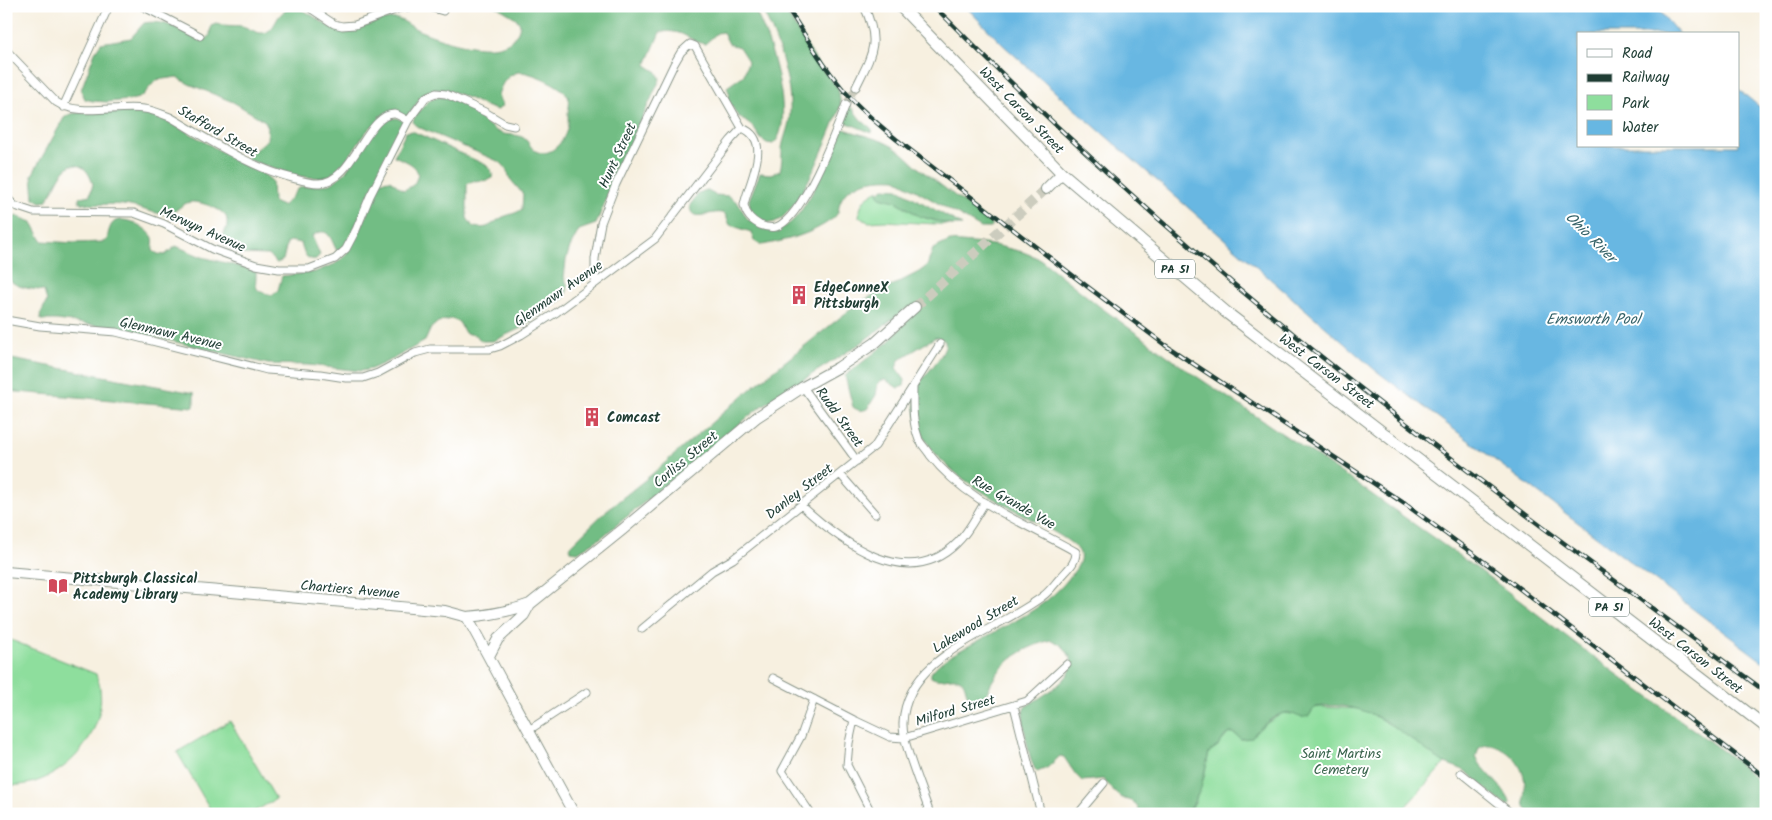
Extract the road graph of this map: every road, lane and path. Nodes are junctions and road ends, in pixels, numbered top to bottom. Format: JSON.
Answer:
{"nodes":[{"id":1,"x":109,"y":6,"type":"edge"},
{"id":2,"x":142,"y":6,"type":"edge"},
{"id":3,"x":307,"y":6,"type":"edge"},
{"id":4,"x":417,"y":6,"type":"edge"},
{"id":5,"x":426,"y":6,"type":"edge"},
{"id":6,"x":864,"y":6,"type":"edge"},
{"id":7,"x":900,"y":6,"type":"edge"},
{"id":8,"x":443,"y":11,"type":"dead end"},
{"id":9,"x":200,"y":36,"type":"dead end"},
{"id":10,"x":6,"y":50,"type":"edge"},
{"id":11,"x":856,"y":87,"type":"tunnel mouth"},
{"id":12,"x":846,"y":104,"type":"tunnel mouth"},
{"id":13,"x":63,"y":107,"type":"junction"},
{"id":14,"x":408,"y":121,"type":"junction"},
{"id":15,"x":514,"y":126,"type":"dead end"},
{"id":16,"x":742,"y":128,"type":"junction"},
{"id":17,"x":1062,"y":173,"type":"junction"},
{"id":18,"x":1046,"y":189,"type":"tunnel mouth"},
{"id":19,"x":6,"y":197,"type":"edge"},
{"id":20,"x":595,"y":283,"type":"junction"},
{"id":21,"x":916,"y":307,"type":"tunnel mouth"},
{"id":22,"x":6,"y":320,"type":"edge"},
{"id":23,"x":940,"y":344,"type":"dead end"},
{"id":24,"x":803,"y":387,"type":"junction"},
{"id":25,"x":913,"y":387,"type":"junction"},
{"id":26,"x":857,"y":461,"type":"junction"},
{"id":27,"x":840,"y":474,"type":"junction"},
{"id":28,"x":985,"y":502,"type":"junction"},
{"id":29,"x":801,"y":505,"type":"junction"},
{"id":30,"x":875,"y":514,"type":"dead end"},
{"id":31,"x":1076,"y":552,"type":"joint"},
{"id":32,"x":6,"y":572,"type":"edge"},
{"id":33,"x":530,"y":604,"type":"junction"},
{"id":34,"x":467,"y":617,"type":"junction"},
{"id":35,"x":642,"y":628,"type":"dead end"},
{"id":36,"x":489,"y":656,"type":"junction"},
{"id":37,"x":1067,"y":664,"type":"dead end"},
{"id":38,"x":773,"y":678,"type":"dead end"},
{"id":39,"x":587,"y":692,"type":"dead end"},
{"id":40,"x":814,"y":699,"type":"junction"},
{"id":41,"x":1014,"y":706,"type":"junction"},
{"id":42,"x":854,"y":720,"type":"junction"},
{"id":43,"x":1766,"y":727,"type":"edge"},
{"id":44,"x":529,"y":730,"type":"junction"},
{"id":45,"x":904,"y":738,"type":"junction"},
{"id":46,"x":1461,"y":773,"type":"dead end"},
{"id":47,"x":1104,"y":783,"type":"dead end"},
{"id":48,"x":574,"y":814,"type":"edge"},
{"id":49,"x":811,"y":814,"type":"edge"},
{"id":50,"x":872,"y":814,"type":"edge"},
{"id":51,"x":930,"y":814,"type":"edge"},
{"id":52,"x":1041,"y":814,"type":"edge"},
{"id":53,"x":1078,"y":814,"type":"edge"},
{"id":54,"x":1512,"y":814,"type":"edge"}],
"edges":[{"from":1,"to":13,"type":"street"},
{"from":2,"to":9,"type":"street"},
{"from":3,"to":4,"type":"street"},
{"from":5,"to":8,"type":"street"},
{"from":6,"to":11,"type":"street"},
{"from":7,"to":17,"type":"main road","name":"West Carson Street","number":"PA 51"},
{"from":10,"to":13,"type":"street"},
{"from":12,"to":16,"type":"street"},
{"from":13,"to":14,"type":"street","name":"Stafford Street"},
{"from":14,"to":15,"type":"street","name":"Merwyn Avenue"},
{"from":14,"to":19,"type":"street","name":"Merwyn Avenue"},
{"from":16,"to":20,"type":"street","name":"Glenmawr Avenue"},
{"from":16,"to":20,"type":"street","name":"Hunt Street"},
{"from":17,"to":18,"type":"street"},
{"from":17,"to":43,"type":"main road","name":"West Carson Street","number":"PA 51"},
{"from":20,"to":22,"type":"street","name":"Glenmawr Avenue"},
{"from":21,"to":24,"type":"street","name":"Corliss Street"},
{"from":23,"to":25,"type":"street","name":"Danley Street"},
{"from":24,"to":26,"type":"street","name":"Rudd Street"},
{"from":24,"to":33,"type":"street","name":"Corliss Street"},
{"from":25,"to":26,"type":"street","name":"Danley Street"},
{"from":25,"to":28,"type":"street","name":"Rue Grande Vue"},
{"from":26,"to":27,"type":"street","name":"Danley Street"},
{"from":27,"to":29,"type":"street","name":"Danley Street"},
{"from":27,"to":30,"type":"street"},
{"from":28,"to":29,"type":"street"},
{"from":28,"to":31,"type":"street","name":"Rue Grande Vue"},
{"from":29,"to":35,"type":"street","name":"Danley Street"},
{"from":31,"to":45,"type":"street","name":"Lakewood Street"},
{"from":32,"to":34,"type":"street","name":"Chartiers Avenue"},
{"from":33,"to":34,"type":"street","name":"Corliss Street"},
{"from":33,"to":36,"type":"street"},
{"from":34,"to":36,"type":"street"},
{"from":36,"to":44,"type":"street"},
{"from":37,"to":41,"type":"street","name":"Milford Street"},
{"from":38,"to":40,"type":"street"},
{"from":39,"to":44,"type":"street"},
{"from":40,"to":42,"type":"street"},
{"from":40,"to":49,"type":"street"},
{"from":41,"to":45,"type":"street","name":"Milford Street"},
{"from":41,"to":52,"type":"street"},
{"from":42,"to":45,"type":"street"},
{"from":42,"to":50,"type":"street"},
{"from":44,"to":48,"type":"street"},
{"from":45,"to":51,"type":"street","name":"Lakewood Street"},
{"from":46,"to":54,"type":"street"},
{"from":47,"to":53,"type":"street"}]}
